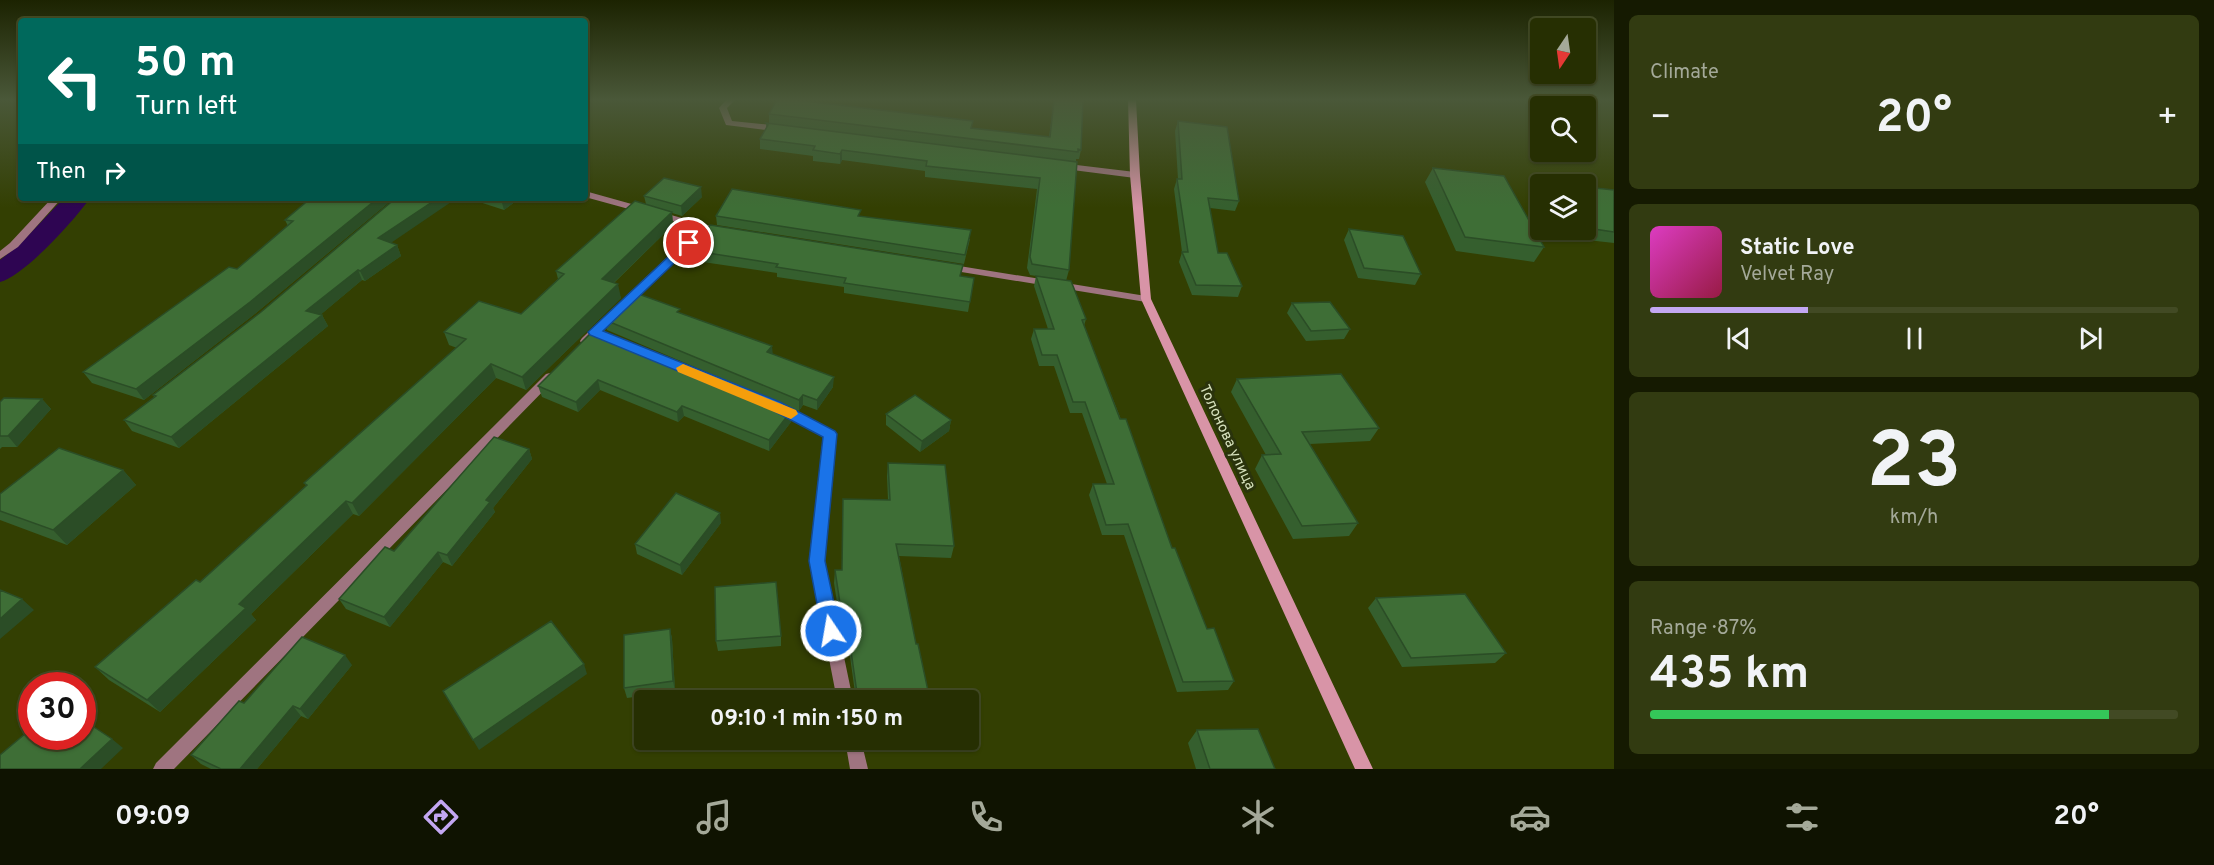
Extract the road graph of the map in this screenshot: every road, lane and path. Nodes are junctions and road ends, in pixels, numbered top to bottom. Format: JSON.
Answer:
{"nodes":[{"id":1,"x":1133,"y":136,"type":"edge"},
{"id":2,"x":1054,"y":165,"type":"edge"},
{"id":3,"x":1135,"y":176,"type":"junction"},
{"id":4,"x":588,"y":195,"type":"edge"},
{"id":5,"x":54,"y":201,"type":"edge"},
{"id":6,"x":704,"y":228,"type":"junction"},
{"id":7,"x":728,"y":232,"type":"edge"},
{"id":8,"x":0,"y":256,"type":"edge"},
{"id":9,"x":937,"y":266,"type":"edge"},
{"id":10,"x":1146,"y":299,"type":"junction"},
{"id":11,"x":578,"y":349,"type":"edge"},
{"id":12,"x":561,"y":366,"type":"edge"},
{"id":13,"x":764,"y":401,"type":"edge"},
{"id":14,"x":843,"y":690,"type":"edge"},
{"id":15,"x":855,"y":750,"type":"edge"},
{"id":16,"x":162,"y":769,"type":"edge"},
{"id":17,"x":859,"y":769,"type":"edge"},
{"id":18,"x":1364,"y":769,"type":"edge"}],
"edges":[{"from":1,"to":3,"type":"main road","name":"Толонова улица"},
{"from":2,"to":3,"type":"street"},
{"from":3,"to":10,"type":"main road","name":"Толонова улица"},
{"from":4,"to":6,"type":"street"},
{"from":5,"to":8,"type":"street"},
{"from":6,"to":7,"type":"street"},
{"from":6,"to":11,"type":"street"},
{"from":9,"to":10,"type":"street"},
{"from":10,"to":18,"type":"main road","name":"Толонова улица"},
{"from":12,"to":16,"type":"street"},
{"from":13,"to":14,"type":"street"},
{"from":15,"to":17,"type":"street"}]}
